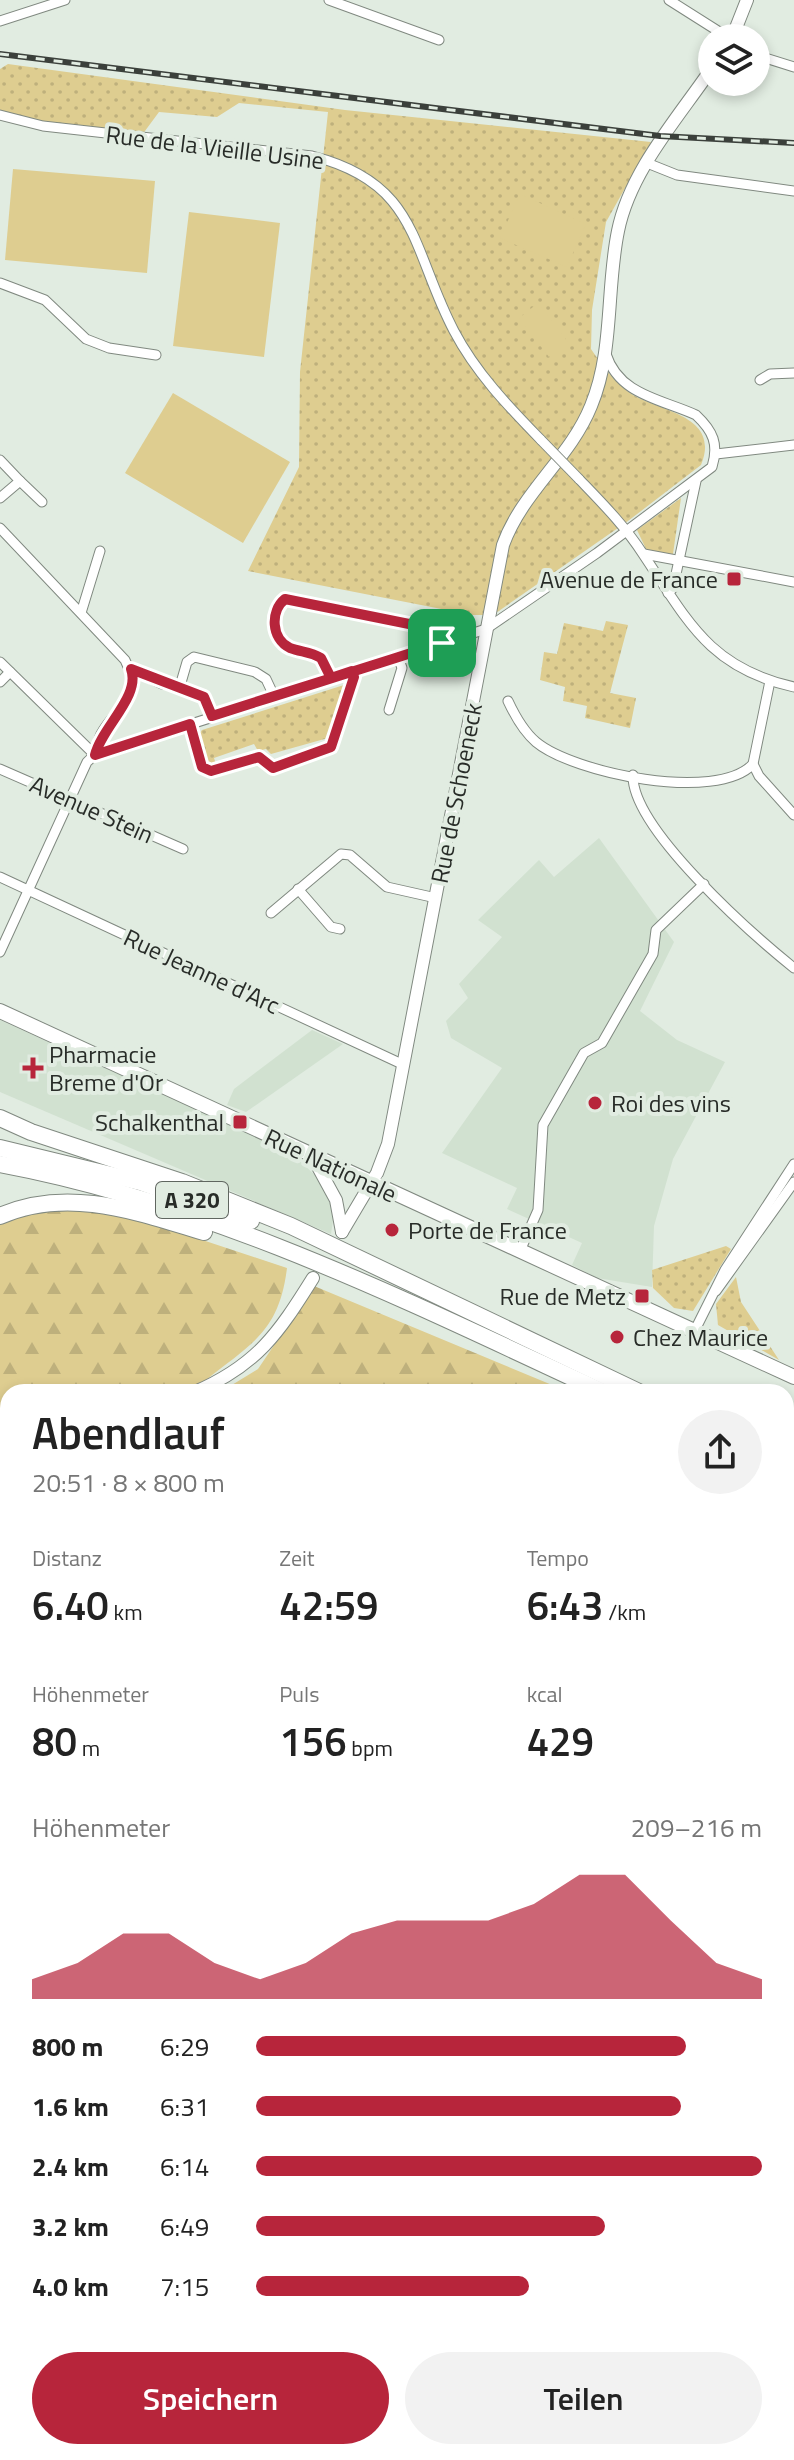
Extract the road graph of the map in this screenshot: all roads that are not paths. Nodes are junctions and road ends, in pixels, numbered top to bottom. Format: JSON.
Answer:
{"nodes":[{"id":1,"x":65,"y":0,"type":"edge"},
{"id":2,"x":329,"y":0,"type":"edge"},
{"id":3,"x":669,"y":0,"type":"edge"},
{"id":4,"x":747,"y":0,"type":"edge"},
{"id":5,"x":0,"y":21,"type":"edge"},
{"id":6,"x":708,"y":24,"type":"edge"},
{"id":7,"x":736,"y":24,"type":"edge"},
{"id":8,"x":439,"y":40,"type":"dead end"},
{"id":9,"x":770,"y":59,"type":"edge"},
{"id":10,"x":794,"y":67,"type":"edge"},
{"id":11,"x":698,"y":88,"type":"edge"},
{"id":12,"x":0,"y":115,"type":"edge"},
{"id":13,"x":647,"y":163,"type":"junction"},
{"id":14,"x":794,"y":191,"type":"edge"},
{"id":15,"x":0,"y":283,"type":"edge"},
{"id":16,"x":605,"y":353,"type":"junction"},
{"id":17,"x":156,"y":355,"type":"dead end"},
{"id":18,"x":794,"y":373,"type":"edge"},
{"id":19,"x":760,"y":380,"type":"dead end"},
{"id":20,"x":794,"y":445,"type":"edge"},
{"id":21,"x":716,"y":454,"type":"junction"},
{"id":22,"x":0,"y":460,"type":"edge"},
{"id":23,"x":20,"y":481,"type":"junction"},
{"id":24,"x":696,"y":481,"type":"junction"},
{"id":25,"x":0,"y":498,"type":"edge"},
{"id":26,"x":42,"y":502,"type":"dead end"},
{"id":27,"x":0,"y":528,"type":"edge"},
{"id":28,"x":627,"y":531,"type":"junction"},
{"id":29,"x":100,"y":551,"type":"dead end"},
{"id":30,"x":644,"y":554,"type":"junction"},
{"id":31,"x":678,"y":562,"type":"junction"},
{"id":32,"x":794,"y":582,"type":"edge"},
{"id":33,"x":668,"y":593,"type":"junction"},
{"id":34,"x":81,"y":613,"type":"junction"},
{"id":35,"x":486,"y":629,"type":"junction"},
{"id":36,"x":442,"y":643,"type":"junction"},
{"id":37,"x":398,"y":657,"type":"junction"},
{"id":38,"x":0,"y":662,"type":"edge"},
{"id":39,"x":131,"y":669,"type":"junction"},
{"id":40,"x":352,"y":671,"type":"junction"},
{"id":41,"x":10,"y":672,"type":"junction"},
{"id":42,"x":331,"y":678,"type":"junction"},
{"id":43,"x":770,"y":681,"type":"junction"},
{"id":44,"x":0,"y":682,"type":"edge"},
{"id":45,"x":180,"y":686,"type":"junction"},
{"id":46,"x":794,"y":687,"type":"edge"},
{"id":47,"x":274,"y":696,"type":"junction"},
{"id":48,"x":508,"y":701,"type":"dead end"},
{"id":49,"x":389,"y":710,"type":"dead end"},
{"id":50,"x":212,"y":716,"type":"junction"},
{"id":51,"x":190,"y":724,"type":"junction"},
{"id":52,"x":95,"y":755,"type":"junction"},
{"id":53,"x":755,"y":760,"type":"junction"},
{"id":54,"x":0,"y":769,"type":"edge"},
{"id":55,"x":633,"y":775,"type":"junction"},
{"id":56,"x":70,"y":798,"type":"junction"},
{"id":57,"x":794,"y":815,"type":"edge"},
{"id":58,"x":183,"y":849,"type":"dead end"},
{"id":59,"x":0,"y":877,"type":"edge"},
{"id":60,"x":704,"y":884,"type":"junction"},
{"id":61,"x":298,"y":889,"type":"junction"},
{"id":62,"x":28,"y":891,"type":"junction"},
{"id":63,"x":436,"y":898,"type":"junction"},
{"id":64,"x":271,"y":913,"type":"dead end"},
{"id":65,"x":340,"y":929,"type":"dead end"},
{"id":66,"x":0,"y":952,"type":"edge"},
{"id":67,"x":794,"y":968,"type":"edge"},
{"id":68,"x":0,"y":1011,"type":"edge"},
{"id":69,"x":404,"y":1065,"type":"junction"},
{"id":70,"x":0,"y":1118,"type":"edge"},
{"id":71,"x":0,"y":1148,"type":"edge"},
{"id":72,"x":312,"y":1156,"type":"junction"},
{"id":73,"x":0,"y":1164,"type":"edge"},
{"id":74,"x":794,"y":1164,"type":"edge"},
{"id":75,"x":371,"y":1183,"type":"junction"},
{"id":76,"x":790,"y":1186,"type":"edge"},
{"id":77,"x":0,"y":1216,"type":"edge"},
{"id":78,"x":520,"y":1251,"type":"junction"},
{"id":79,"x":299,"y":1256,"type":"junction"},
{"id":80,"x":379,"y":1271,"type":"junction"},
{"id":81,"x":313,"y":1278,"type":"dead end"},
{"id":82,"x":695,"y":1330,"type":"junction"},
{"id":83,"x":794,"y":1377,"type":"edge"},
{"id":84,"x":210,"y":1384,"type":"edge"},
{"id":85,"x":586,"y":1384,"type":"edge"},
{"id":86,"x":622,"y":1384,"type":"edge"}],
"edges":[{"from":1,"to":5,"type":"street"},
{"from":2,"to":8,"type":"street"},
{"from":3,"to":6,"type":"street"},
{"from":4,"to":7,"type":"main road"},
{"from":9,"to":10,"type":"street"},
{"from":11,"to":13,"type":"main road","name":"Rue de Schoeneck"},
{"from":12,"to":28,"type":"street","name":"Rue de la Vieille Usine","bridge":true},
{"from":13,"to":14,"type":"street"},
{"from":13,"to":16,"type":"main road","name":"Rue de Schoeneck"},
{"from":15,"to":17,"type":"street"},
{"from":16,"to":21,"type":"street"},
{"from":16,"to":35,"type":"main road","name":"Rue de Schoeneck"},
{"from":18,"to":19,"type":"street"},
{"from":20,"to":21,"type":"street"},
{"from":21,"to":24,"type":"street"},
{"from":22,"to":23,"type":"street"},
{"from":23,"to":25,"type":"street"},
{"from":23,"to":26,"type":"street"},
{"from":24,"to":28,"type":"street"},
{"from":24,"to":31,"type":"street"},
{"from":27,"to":34,"type":"street"},
{"from":28,"to":30,"type":"street","name":"Rue de la Vieille Usine"},
{"from":28,"to":35,"type":"street"},
{"from":29,"to":34,"type":"street"},
{"from":30,"to":31,"type":"street"},
{"from":30,"to":33,"type":"street","name":"Rue de la Vieille Usine"},
{"from":31,"to":32,"type":"street"},
{"from":31,"to":33,"type":"street"},
{"from":33,"to":43,"type":"street","name":"Rue de la Vieille Usine"},
{"from":34,"to":39,"type":"street"},
{"from":35,"to":36,"type":"street"},
{"from":35,"to":63,"type":"main road","name":"Rue de Schoeneck"},
{"from":36,"to":37,"type":"street"},
{"from":36,"to":42,"type":"street"},
{"from":37,"to":40,"type":"street"},
{"from":37,"to":49,"type":"street"},
{"from":38,"to":41,"type":"street"},
{"from":39,"to":45,"type":"street"},
{"from":39,"to":52,"type":"street"},
{"from":40,"to":42,"type":"street"},
{"from":40,"to":51,"type":"street"},
{"from":41,"to":44,"type":"street"},
{"from":41,"to":52,"type":"street"},
{"from":42,"to":47,"type":"street"},
{"from":43,"to":46,"type":"street","name":"Rue de la Vieille Usine"},
{"from":43,"to":53,"type":"street"},
{"from":45,"to":47,"type":"street"},
{"from":45,"to":50,"type":"street"},
{"from":47,"to":50,"type":"street"},
{"from":48,"to":55,"type":"street"},
{"from":50,"to":51,"type":"street"},
{"from":51,"to":52,"type":"street"},
{"from":52,"to":56,"type":"street"},
{"from":53,"to":55,"type":"street"},
{"from":53,"to":57,"type":"street"},
{"from":54,"to":56,"type":"street","name":"Avenue Stein"},
{"from":55,"to":60,"type":"street"},
{"from":56,"to":58,"type":"street","name":"Avenue Stein"},
{"from":56,"to":62,"type":"street"},
{"from":59,"to":62,"type":"street","name":"Rue Jeanne d'Arc"},
{"from":60,"to":67,"type":"street"},
{"from":60,"to":78,"type":"street"},
{"from":61,"to":63,"type":"street"},
{"from":61,"to":64,"type":"street"},
{"from":61,"to":65,"type":"street"},
{"from":62,"to":66,"type":"street"},
{"from":62,"to":69,"type":"street","name":"Rue Jeanne d'Arc"},
{"from":63,"to":69,"type":"main road","name":"Rue de Schoeneck"},
{"from":68,"to":72,"type":"main road","name":"Rue Nationale"},
{"from":69,"to":75,"type":"main road","name":"Rue de Schoeneck"},
{"from":70,"to":80,"type":"highway"},
{"from":71,"to":80,"type":"highway","number":"A 320"},
{"from":72,"to":75,"type":"main road","name":"Rue Nationale"},
{"from":72,"to":75,"type":"main road","name":"Rue de Schoeneck"},
{"from":73,"to":79,"type":"highway","number":"A 320"},
{"from":74,"to":76,"type":"street"},
{"from":75,"to":78,"type":"main road","name":"Rue Nationale"},
{"from":76,"to":82,"type":"street"},
{"from":77,"to":79,"type":"highway"},
{"from":78,"to":82,"type":"main road","name":"Rue Nationale"},
{"from":79,"to":85,"type":"highway","number":"A 320"},
{"from":80,"to":86,"type":"highway","number":"A 320"},
{"from":81,"to":84,"type":"main road"},
{"from":82,"to":83,"type":"main road","name":"Rue Nationale"}]}
